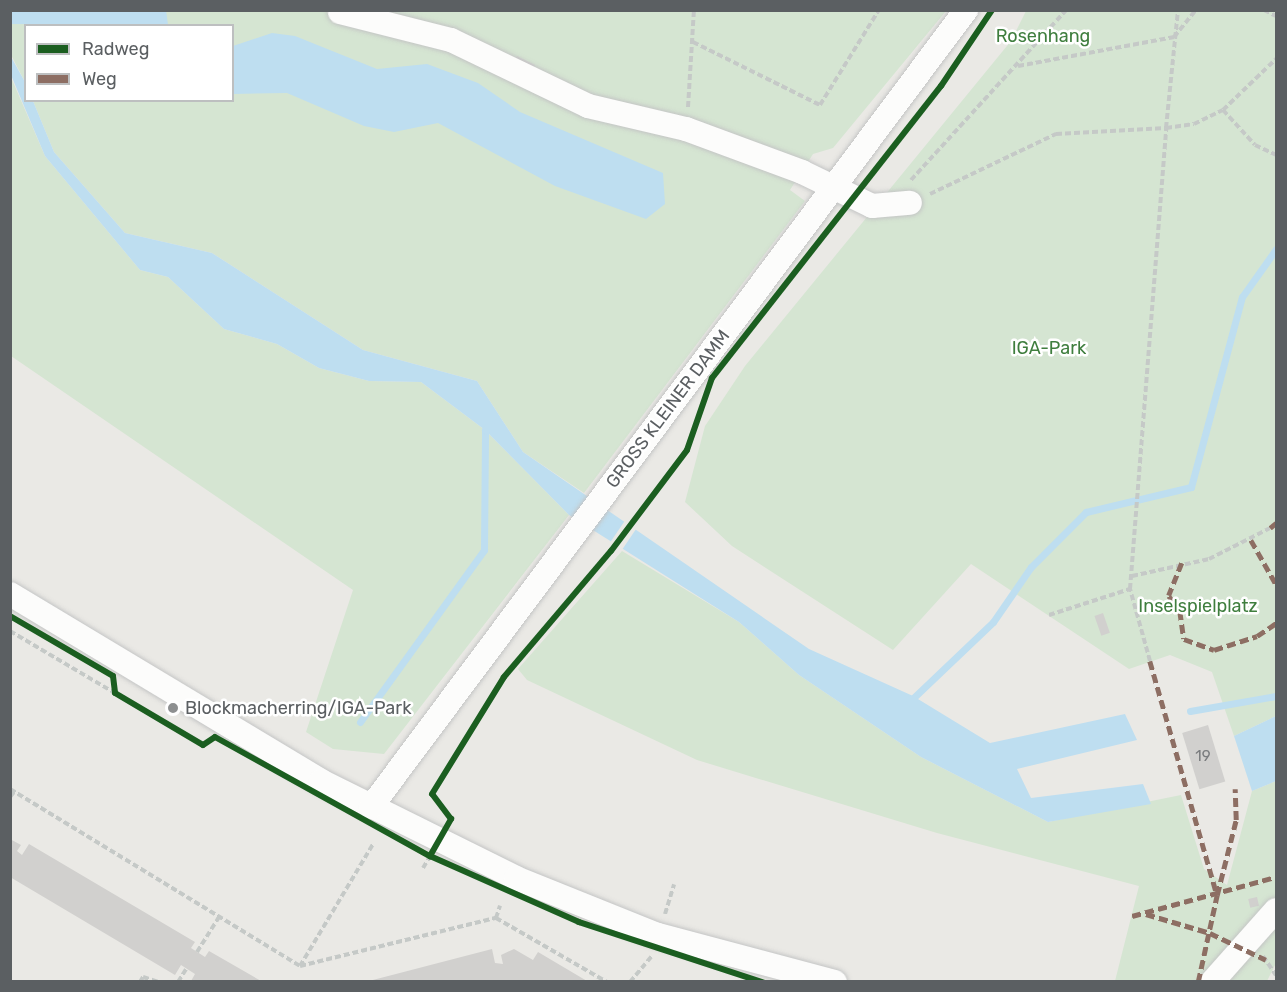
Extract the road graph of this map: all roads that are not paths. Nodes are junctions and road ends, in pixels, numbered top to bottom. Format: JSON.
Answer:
{"nodes":[{"id":1,"x":966,"y":10,"type":"edge"},
{"id":2,"x":340,"y":12,"type":"dead end"},
{"id":3,"x":836,"y":190,"type":"junction"},
{"id":4,"x":910,"y":203,"type":"road end"},
{"id":5,"x":10,"y":594,"type":"edge"},
{"id":6,"x":371,"y":807,"type":"junction"},
{"id":7,"x":1276,"y":910,"type":"edge"},
{"id":8,"x":835,"y":981,"type":"edge"},
{"id":9,"x":1212,"y":981,"type":"edge"}],
"edges":[{"from":1,"to":3,"type":"street","name":"GROSS KLEINER DAMM"},
{"from":2,"to":3,"type":"street"},
{"from":3,"to":4,"type":"street"},
{"from":3,"to":6,"type":"street","name":"GROSS KLEINER DAMM"},
{"from":5,"to":6,"type":"street"},
{"from":6,"to":8,"type":"street"},
{"from":7,"to":9,"type":"street"}]}
